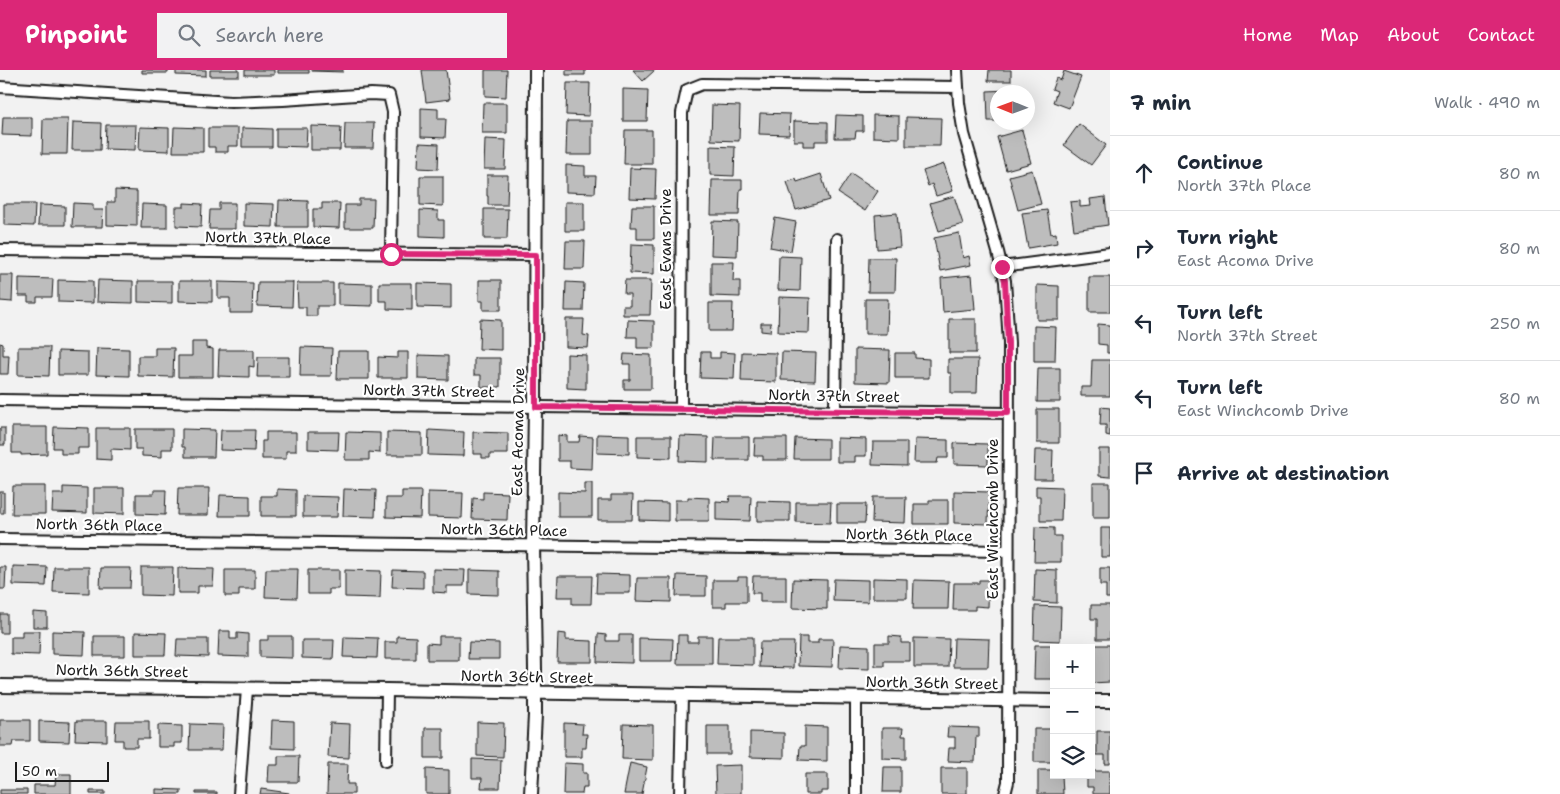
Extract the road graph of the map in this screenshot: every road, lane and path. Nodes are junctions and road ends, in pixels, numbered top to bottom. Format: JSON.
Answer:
{"nodes":[{"id":1,"x":536,"y":70,"type":"edge"},
{"id":2,"x":957,"y":70,"type":"edge"},
{"id":3,"x":0,"y":87,"type":"edge"},
{"id":4,"x":958,"y":87,"type":"junction"},
{"id":5,"x":837,"y":239,"type":"dead end"},
{"id":6,"x":0,"y":250,"type":"edge"},
{"id":7,"x":1110,"y":253,"type":"edge"},
{"id":8,"x":391,"y":254,"type":"junction"},
{"id":9,"x":536,"y":255,"type":"junction"},
{"id":10,"x":1002,"y":267,"type":"junction"},
{"id":11,"x":0,"y":400,"type":"edge"},
{"id":12,"x":536,"y":407,"type":"junction"},
{"id":13,"x":681,"y":409,"type":"junction"},
{"id":14,"x":835,"y":411,"type":"junction"},
{"id":15,"x":1008,"y":413,"type":"junction"},
{"id":16,"x":0,"y":539,"type":"edge"},
{"id":17,"x":533,"y":545,"type":"junction"},
{"id":18,"x":1008,"y":551,"type":"junction"},
{"id":19,"x":0,"y":686,"type":"edge"},
{"id":20,"x":247,"y":689,"type":"junction"},
{"id":21,"x":387,"y":690,"type":"junction"},
{"id":22,"x":535,"y":693,"type":"junction"},
{"id":23,"x":682,"y":696,"type":"junction"},
{"id":24,"x":856,"y":698,"type":"junction"},
{"id":25,"x":1008,"y":700,"type":"junction"},
{"id":26,"x":1050,"y":701,"type":"edge"},
{"id":27,"x":1095,"y":701,"type":"edge"},
{"id":28,"x":1110,"y":701,"type":"edge"},
{"id":29,"x":386,"y":761,"type":"dead end"},
{"id":30,"x":239,"y":794,"type":"edge"},
{"id":31,"x":531,"y":794,"type":"edge"},
{"id":32,"x":680,"y":794,"type":"edge"},
{"id":33,"x":856,"y":794,"type":"edge"},
{"id":34,"x":1005,"y":794,"type":"edge"}],
"edges":[{"from":1,"to":9,"type":"street","name":"East Acoma Drive"},
{"from":2,"to":4,"type":"street","name":"East Winchcomb Drive"},
{"from":3,"to":8,"type":"street"},
{"from":4,"to":10,"type":"street","name":"East Winchcomb Drive"},
{"from":4,"to":13,"type":"street","name":"East Evans Drive"},
{"from":5,"to":14,"type":"street"},
{"from":6,"to":8,"type":"street","name":"North 37th Place"},
{"from":7,"to":10,"type":"street"},
{"from":8,"to":9,"type":"street","name":"North 37th Place"},
{"from":9,"to":12,"type":"street","name":"East Acoma Drive"},
{"from":10,"to":15,"type":"street","name":"East Winchcomb Drive"},
{"from":11,"to":12,"type":"street","name":"North 37th Street"},
{"from":12,"to":13,"type":"street","name":"North 37th Street"},
{"from":12,"to":17,"type":"street","name":"East Acoma Drive"},
{"from":13,"to":14,"type":"street","name":"North 37th Street"},
{"from":14,"to":15,"type":"street","name":"North 37th Street"},
{"from":15,"to":18,"type":"street","name":"East Winchcomb Drive"},
{"from":16,"to":17,"type":"street","name":"North 36th Place"},
{"from":17,"to":18,"type":"street","name":"North 36th Place"},
{"from":17,"to":22,"type":"street","name":"East Acoma Drive"},
{"from":18,"to":25,"type":"street","name":"East Winchcomb Drive"},
{"from":19,"to":20,"type":"street","name":"North 36th Street"},
{"from":20,"to":21,"type":"street","name":"North 36th Street"},
{"from":20,"to":30,"type":"street"},
{"from":21,"to":22,"type":"street","name":"North 36th Street"},
{"from":21,"to":29,"type":"street"},
{"from":22,"to":23,"type":"street","name":"North 36th Street"},
{"from":22,"to":31,"type":"street","name":"East Acoma Drive"},
{"from":23,"to":24,"type":"street","name":"North 36th Street"},
{"from":23,"to":32,"type":"street"},
{"from":24,"to":25,"type":"street","name":"North 36th Street"},
{"from":24,"to":33,"type":"street"},
{"from":25,"to":26,"type":"street","name":"North 36th Street"},
{"from":25,"to":34,"type":"street","name":"East Winchcomb Drive"},
{"from":27,"to":28,"type":"street"}]}
